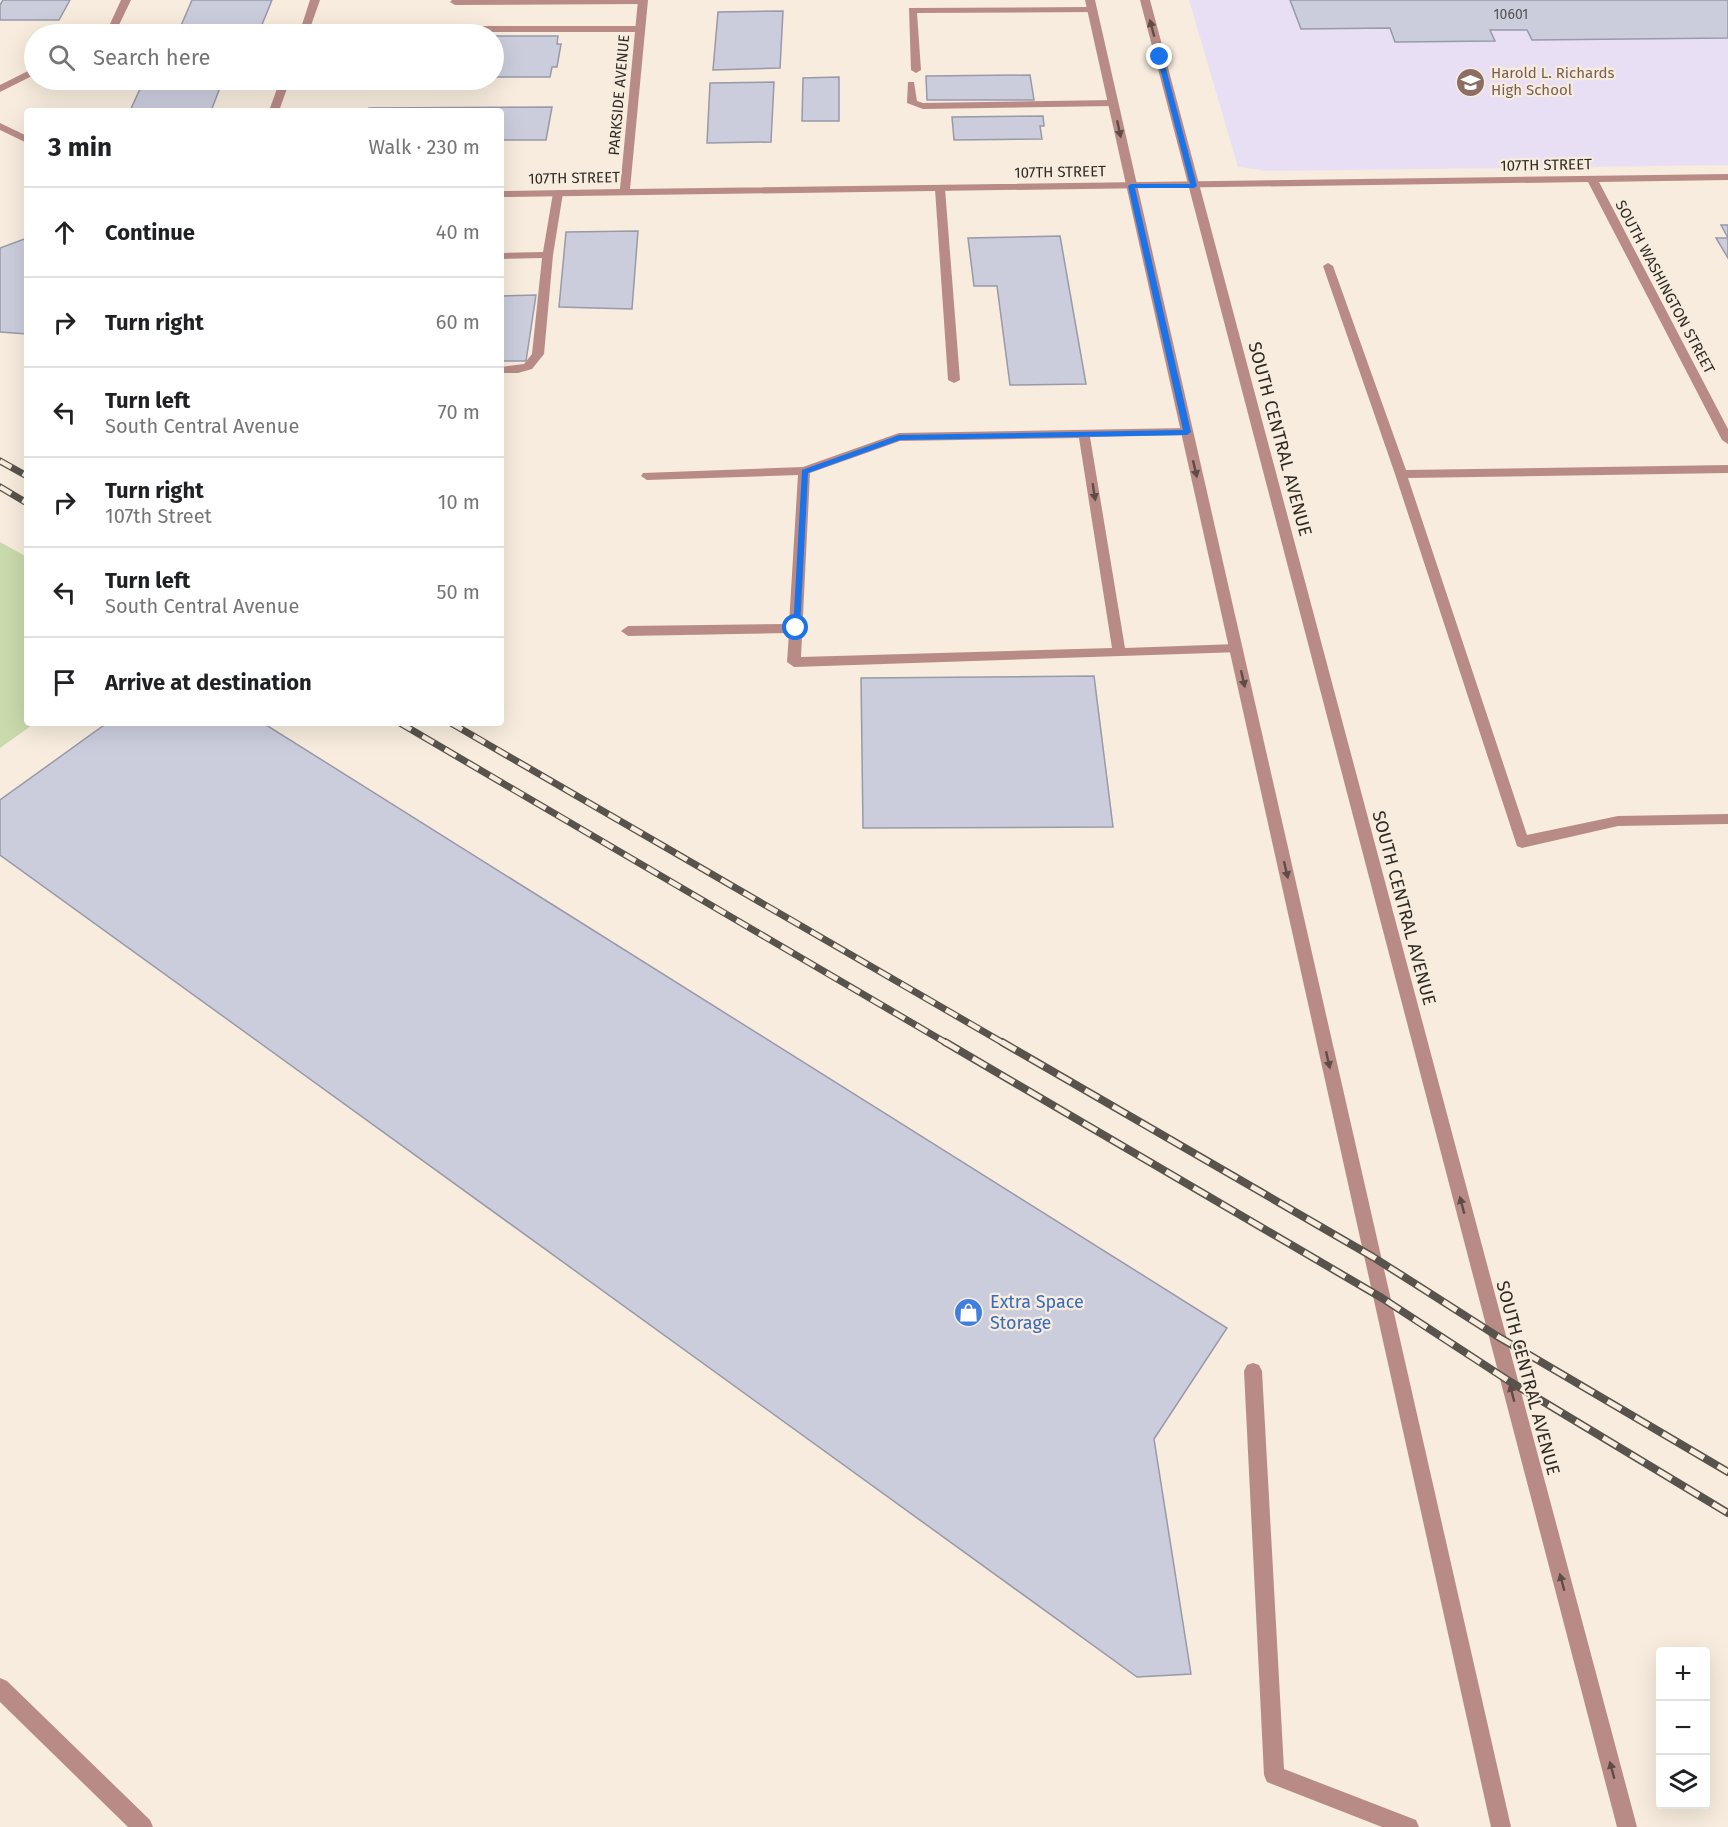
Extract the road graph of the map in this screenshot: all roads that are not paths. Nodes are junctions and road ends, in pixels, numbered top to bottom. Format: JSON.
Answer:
{"nodes":[{"id":1,"x":126,"y":0,"type":"edge"},
{"id":2,"x":315,"y":0,"type":"edge"},
{"id":3,"x":1144,"y":0,"type":"edge"},
{"id":4,"x":643,"y":1,"type":"edge"},
{"id":5,"x":455,"y":2,"type":"dead end"},
{"id":6,"x":1091,"y":5,"type":"edge"},
{"id":7,"x":114,"y":24,"type":"edge"},
{"id":8,"x":307,"y":24,"type":"edge"},
{"id":9,"x":504,"y":29,"type":"edge"},
{"id":10,"x":640,"y":29,"type":"junction"},
{"id":11,"x":916,"y":70,"type":"dead end"},
{"id":12,"x":24,"y":76,"type":"edge"},
{"id":13,"x":911,"y":84,"type":"dead end"},
{"id":14,"x":0,"y":89,"type":"edge"},
{"id":15,"x":281,"y":90,"type":"edge"},
{"id":16,"x":1113,"y":103,"type":"junction"},
{"id":17,"x":275,"y":108,"type":"edge"},
{"id":18,"x":0,"y":126,"type":"edge"},
{"id":19,"x":24,"y":138,"type":"edge"},
{"id":20,"x":1728,"y":177,"type":"edge"},
{"id":21,"x":1592,"y":179,"type":"junction"},
{"id":22,"x":1131,"y":186,"type":"junction"},
{"id":23,"x":1194,"y":186,"type":"junction"},
{"id":24,"x":940,"y":189,"type":"junction"},
{"id":25,"x":625,"y":192,"type":"junction"},
{"id":26,"x":558,"y":193,"type":"junction"},
{"id":27,"x":504,"y":194,"type":"edge"},
{"id":28,"x":548,"y":255,"type":"junction"},
{"id":29,"x":504,"y":256,"type":"edge"},
{"id":30,"x":1328,"y":266,"type":"dead end"},
{"id":31,"x":504,"y":370,"type":"edge"},
{"id":32,"x":954,"y":380,"type":"dead end"},
{"id":33,"x":1187,"y":432,"type":"junction"},
{"id":34,"x":1084,"y":435,"type":"junction"},
{"id":35,"x":1728,"y":440,"type":"edge"},
{"id":36,"x":1728,"y":469,"type":"edge"},
{"id":37,"x":804,"y":471,"type":"junction"},
{"id":38,"x":1401,"y":474,"type":"junction"},
{"id":39,"x":647,"y":476,"type":"dead end"},
{"id":40,"x":796,"y":628,"type":"junction"},
{"id":41,"x":628,"y":631,"type":"dead end"},
{"id":42,"x":1236,"y":649,"type":"junction"},
{"id":43,"x":1119,"y":653,"type":"junction"},
{"id":44,"x":1728,"y":819,"type":"edge"},
{"id":45,"x":1253,"y":1371,"type":"dead end"},
{"id":46,"x":0,"y":1688,"type":"edge"},
{"id":47,"x":143,"y":1827,"type":"edge"},
{"id":48,"x":1410,"y":1827,"type":"edge"},
{"id":49,"x":1501,"y":1827,"type":"edge"},
{"id":50,"x":1626,"y":1827,"type":"edge"}],
"edges":[{"from":1,"to":7,"type":"street"},
{"from":2,"to":8,"type":"street"},
{"from":23,"to":3,"type":"street","name":"SOUTH CENTRAL AVENUE","one_way":true},
{"from":4,"to":5,"type":"street"},
{"from":4,"to":10,"type":"street","name":"PARKSIDE AVENUE"},
{"from":6,"to":11,"type":"street"},
{"from":6,"to":16,"type":"street"},
{"from":9,"to":10,"type":"street"},
{"from":10,"to":25,"type":"street","name":"PARKSIDE AVENUE"},
{"from":12,"to":14,"type":"street"},
{"from":13,"to":16,"type":"street"},
{"from":15,"to":17,"type":"street"},
{"from":16,"to":22,"type":"street","one_way":true},
{"from":18,"to":19,"type":"street"},
{"from":20,"to":21,"type":"street","name":"107TH STREET"},
{"from":21,"to":23,"type":"street","name":"107TH STREET"},
{"from":21,"to":35,"type":"street","name":"SOUTH WASHINGTON STREET"},
{"from":22,"to":23,"type":"street","name":"107TH STREET"},
{"from":22,"to":24,"type":"street","name":"107TH STREET"},
{"from":22,"to":33,"type":"street"},
{"from":50,"to":23,"type":"street","name":"SOUTH CENTRAL AVENUE","one_way":true},
{"from":24,"to":25,"type":"street","name":"107TH STREET"},
{"from":24,"to":32,"type":"street"},
{"from":25,"to":26,"type":"street","name":"107TH STREET"},
{"from":26,"to":27,"type":"street","name":"107TH STREET"},
{"from":26,"to":28,"type":"street"},
{"from":28,"to":29,"type":"street"},
{"from":28,"to":31,"type":"street"},
{"from":30,"to":38,"type":"street"},
{"from":33,"to":34,"type":"street"},
{"from":33,"to":42,"type":"street","one_way":true},
{"from":34,"to":37,"type":"street"},
{"from":34,"to":43,"type":"street","one_way":true},
{"from":36,"to":38,"type":"street"},
{"from":37,"to":39,"type":"street"},
{"from":37,"to":40,"type":"street"},
{"from":38,"to":44,"type":"street"},
{"from":40,"to":41,"type":"street"},
{"from":40,"to":43,"type":"street"},
{"from":42,"to":43,"type":"street"},
{"from":42,"to":49,"type":"street","one_way":true},
{"from":45,"to":48,"type":"street"},
{"from":46,"to":47,"type":"street"}]}
